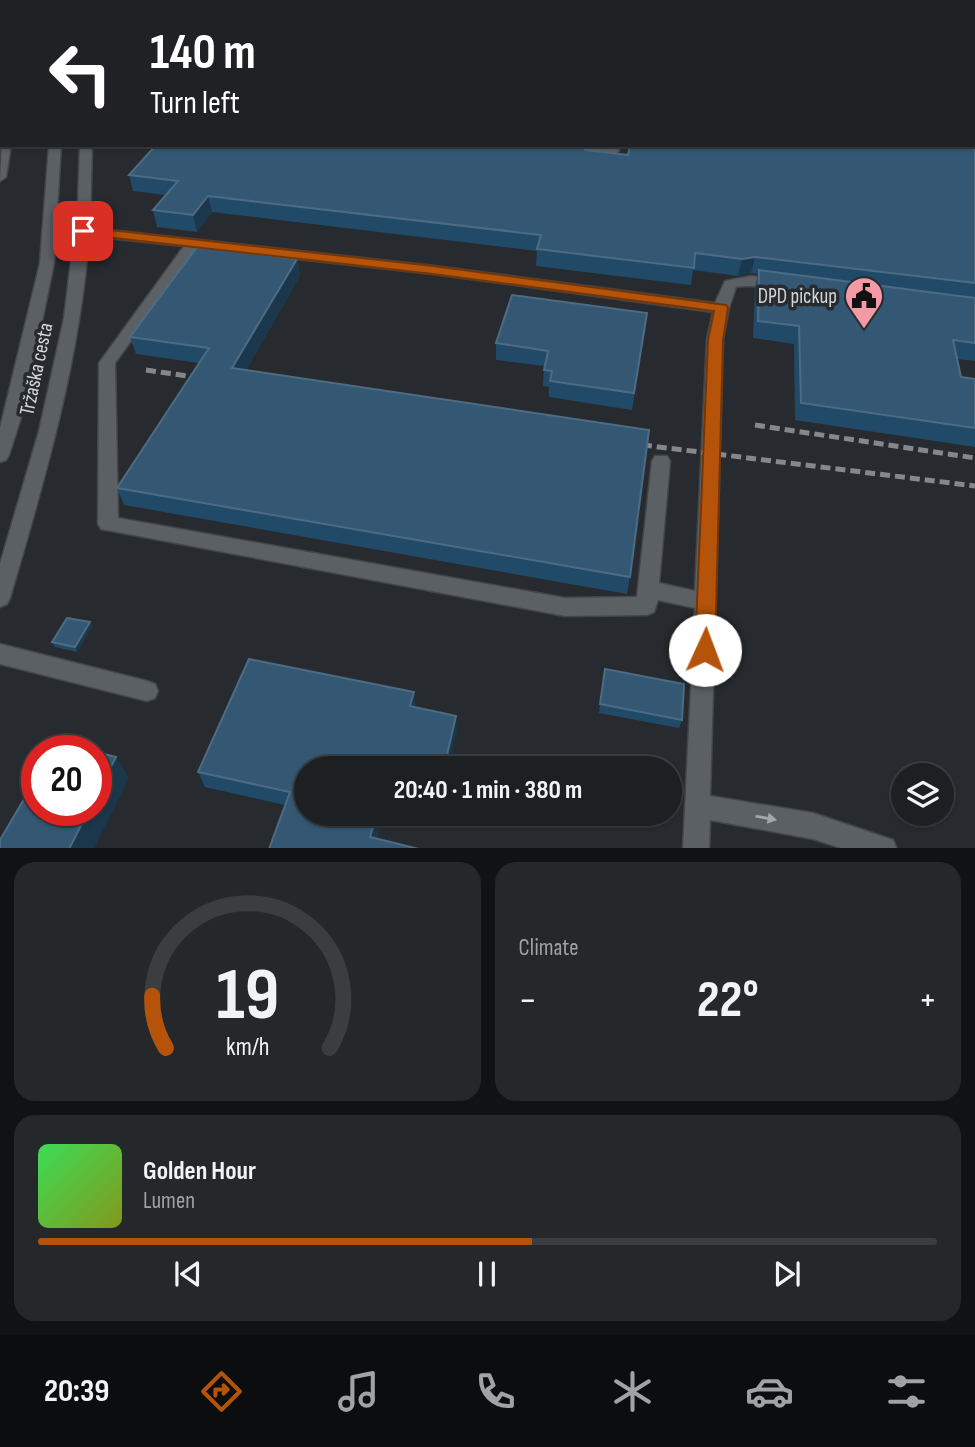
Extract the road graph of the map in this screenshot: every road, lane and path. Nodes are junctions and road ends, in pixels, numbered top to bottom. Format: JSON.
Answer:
{"nodes":[{"id":1,"x":5,"y":147,"type":"edge"},
{"id":2,"x":55,"y":147,"type":"edge"},
{"id":3,"x":86,"y":147,"type":"edge"},
{"id":4,"x":575,"y":147,"type":"edge"},
{"id":5,"x":614,"y":147,"type":"edge"},
{"id":6,"x":0,"y":177,"type":"edge"},
{"id":7,"x":83,"y":231,"type":"junction"},
{"id":8,"x":194,"y":243,"type":"junction"},
{"id":9,"x":790,"y":285,"type":"edge"},
{"id":10,"x":721,"y":308,"type":"junction"},
{"id":11,"x":0,"y":455,"type":"edge"},
{"id":12,"x":661,"y":461,"type":"dead end"},
{"id":13,"x":648,"y":589,"type":"junction"},
{"id":14,"x":0,"y":598,"type":"edge"},
{"id":15,"x":707,"y":602,"type":"junction"},
{"id":16,"x":0,"y":654,"type":"edge"},
{"id":17,"x":146,"y":691,"type":"dead end"},
{"id":18,"x":699,"y":806,"type":"junction"},
{"id":19,"x":696,"y":848,"type":"edge"},
{"id":20,"x":881,"y":848,"type":"edge"}],
"edges":[{"from":1,"to":6,"type":"street"},
{"from":2,"to":11,"type":"street"},
{"from":3,"to":7,"type":"street","name":"Tržaška cesta"},
{"from":4,"to":5,"type":"street"},
{"from":7,"to":8,"type":"street"},
{"from":7,"to":14,"type":"street","name":"Tržaška cesta"},
{"from":8,"to":10,"type":"street"},
{"from":8,"to":13,"type":"street"},
{"from":9,"to":10,"type":"street"},
{"from":10,"to":15,"type":"street"},
{"from":12,"to":13,"type":"street"},
{"from":13,"to":15,"type":"street"},
{"from":15,"to":18,"type":"street"},
{"from":16,"to":17,"type":"street"},
{"from":18,"to":19,"type":"street"},
{"from":18,"to":20,"type":"street","one_way":true}]}
